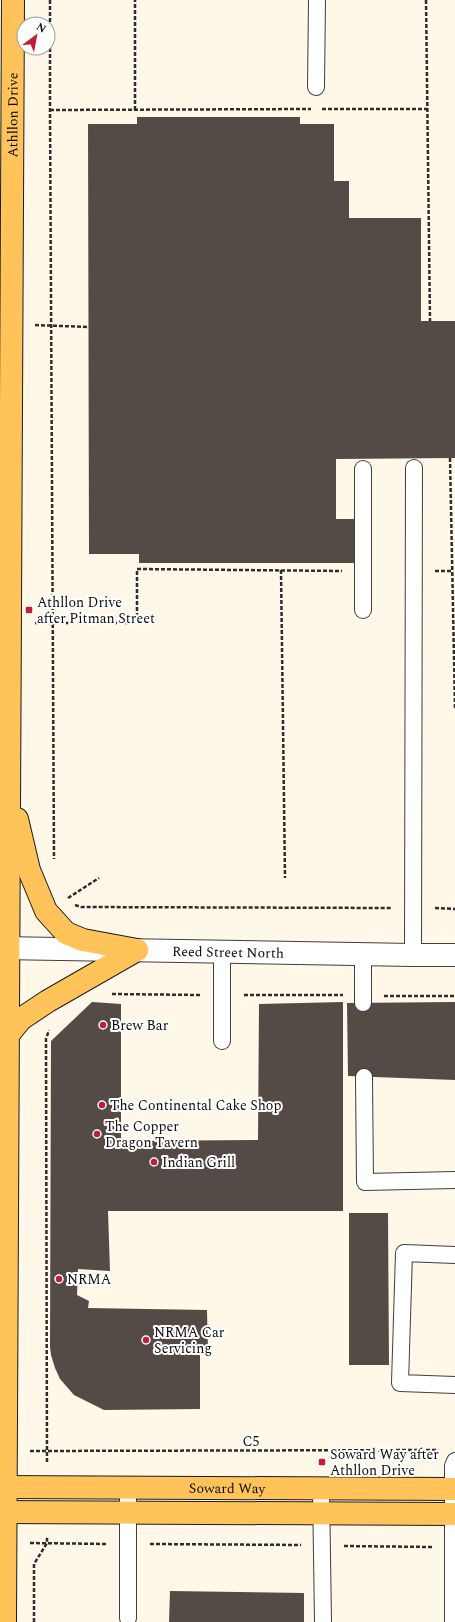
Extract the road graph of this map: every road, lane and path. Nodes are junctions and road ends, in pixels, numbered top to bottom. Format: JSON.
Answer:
{"nodes":[{"id":1,"x":12,"y":0,"type":"edge"},
{"id":2,"x":50,"y":0,"type":"edge"},
{"id":3,"x":135,"y":0,"type":"edge"},
{"id":4,"x":317,"y":0,"type":"edge"},
{"id":5,"x":426,"y":0,"type":"edge"},
{"id":6,"x":316,"y":87,"type":"dead end"},
{"id":7,"x":427,"y":109,"type":"junction"},
{"id":8,"x":50,"y":110,"type":"junction"},
{"id":9,"x":135,"y":110,"type":"junction"},
{"id":10,"x":430,"y":321,"type":"dead end"},
{"id":11,"x":53,"y":326,"type":"dead end"},
{"id":12,"x":88,"y":327,"type":"dead end"},
{"id":13,"x":450,"y":458,"type":"dead end"},
{"id":14,"x":414,"y":468,"type":"dead end"},
{"id":15,"x":363,"y":469,"type":"dead end"},
{"id":16,"x":281,"y":570,"type":"junction"},
{"id":17,"x":363,"y":571,"type":"junction"},
{"id":18,"x":414,"y":571,"type":"junction"},
{"id":19,"x":452,"y":571,"type":"junction"},
{"id":20,"x":363,"y":610,"type":"dead end"},
{"id":21,"x":29,"y":623,"type":"dead end"},
{"id":22,"x":52,"y":623,"type":"junction"},
{"id":23,"x":455,"y":708,"type":"edge"},
{"id":24,"x":9,"y":789,"type":"junction"},
{"id":25,"x":54,"y":860,"type":"dead end"},
{"id":26,"x":99,"y":878,"type":"dead end"},
{"id":27,"x":285,"y":878,"type":"dead end"},
{"id":28,"x":63,"y":902,"type":"dead end"},
{"id":29,"x":69,"y":904,"type":"dead end"},
{"id":30,"x":412,"y":908,"type":"junction"},
{"id":31,"x":455,"y":908,"type":"edge"},
{"id":32,"x":4,"y":948,"type":"edge"},
{"id":33,"x":137,"y":950,"type":"junction"},
{"id":34,"x":222,"y":952,"type":"junction"},
{"id":35,"x":363,"y":954,"type":"junction"},
{"id":36,"x":455,"y":955,"type":"edge"},
{"id":37,"x":413,"y":956,"type":"junction"},
{"id":38,"x":111,"y":994,"type":"dead end"},
{"id":39,"x":222,"y":995,"type":"junction"},
{"id":40,"x":455,"y":996,"type":"edge"},
{"id":41,"x":363,"y":999,"type":"junction"},
{"id":42,"x":51,"y":1027,"type":"dead end"},
{"id":43,"x":8,"y":1035,"type":"junction"},
{"id":44,"x":222,"y":1041,"type":"dead end"},
{"id":45,"x":364,"y":1077,"type":"dead end"},
{"id":46,"x":455,"y":1180,"type":"edge"},
{"id":47,"x":455,"y":1255,"type":"edge"},
{"id":48,"x":455,"y":1385,"type":"edge"},
{"id":49,"x":439,"y":1450,"type":"dead end"},
{"id":50,"x":455,"y":1460,"type":"edge"},
{"id":51,"x":3,"y":1487,"type":"edge"},
{"id":52,"x":128,"y":1487,"type":"junction"},
{"id":53,"x":321,"y":1488,"type":"junction"},
{"id":54,"x":454,"y":1489,"type":"edge"},
{"id":55,"x":3,"y":1512,"type":"edge"},
{"id":56,"x":128,"y":1513,"type":"junction"},
{"id":57,"x":321,"y":1514,"type":"junction"},
{"id":58,"x":454,"y":1514,"type":"edge"},
{"id":59,"x":128,"y":1544,"type":"junction"},
{"id":60,"x":322,"y":1546,"type":"junction"},
{"id":61,"x":453,"y":1547,"type":"junction"},
{"id":62,"x":128,"y":1618,"type":"dead end"},
{"id":63,"x":5,"y":1622,"type":"edge"},
{"id":64,"x":34,"y":1622,"type":"edge"},
{"id":65,"x":323,"y":1622,"type":"edge"},
{"id":66,"x":453,"y":1622,"type":"edge"}],
"edges":[{"from":1,"to":24,"type":"main road","name":"Athllon Drive"},
{"from":2,"to":8,"type":"path"},
{"from":3,"to":9,"type":"path"},
{"from":4,"to":6,"type":"lane"},
{"from":5,"to":7,"type":"path"},
{"from":7,"to":9,"type":"path"},
{"from":7,"to":10,"type":"path"},
{"from":8,"to":9,"type":"path"},
{"from":8,"to":22,"type":"path"},
{"from":11,"to":12,"type":"path"},
{"from":13,"to":19,"type":"path"},
{"from":14,"to":18,"type":"lane"},
{"from":15,"to":17,"type":"lane"},
{"from":16,"to":17,"type":"path"},
{"from":16,"to":22,"type":"path"},
{"from":16,"to":27,"type":"path"},
{"from":17,"to":20,"type":"lane"},
{"from":18,"to":19,"type":"path"},
{"from":18,"to":30,"type":"lane"},
{"from":19,"to":23,"type":"path"},
{"from":21,"to":22,"type":"path"},
{"from":22,"to":25,"type":"path"},
{"from":24,"to":32,"type":"main road","name":"Athllon Drive"},
{"from":24,"to":33,"type":"main road"},
{"from":26,"to":28,"type":"path"},
{"from":29,"to":30,"type":"path"},
{"from":30,"to":31,"type":"path"},
{"from":30,"to":37,"type":"lane"},
{"from":32,"to":33,"type":"street","name":"Reed Street North"},
{"from":32,"to":43,"type":"main road","name":"Athllon Drive"},
{"from":33,"to":34,"type":"street","name":"Reed Street North"},
{"from":33,"to":43,"type":"main road"},
{"from":34,"to":35,"type":"street","name":"Reed Street North"},
{"from":34,"to":39,"type":"lane"},
{"from":35,"to":37,"type":"street","name":"Reed Street North"},
{"from":35,"to":41,"type":"lane"},
{"from":36,"to":37,"type":"street","name":"Reed Street North"},
{"from":38,"to":39,"type":"path"},
{"from":39,"to":41,"type":"path"},
{"from":39,"to":44,"type":"lane"},
{"from":40,"to":41,"type":"path"},
{"from":42,"to":49,"type":"path","name":"C5"},
{"from":43,"to":51,"type":"main road","name":"Athllon Drive"},
{"from":45,"to":46,"type":"lane"},
{"from":47,"to":48,"type":"lane"},
{"from":50,"to":54,"type":"lane"},
{"from":51,"to":52,"type":"main road","name":"Soward Way"},
{"from":51,"to":55,"type":"main road","name":"Athllon Drive"},
{"from":52,"to":53,"type":"main road","name":"Soward Way"},
{"from":52,"to":56,"type":"lane"},
{"from":53,"to":54,"type":"main road","name":"Soward Way"},
{"from":53,"to":57,"type":"lane"},
{"from":54,"to":58,"type":"lane"},
{"from":55,"to":56,"type":"main road","name":"Soward Way"},
{"from":55,"to":63,"type":"main road","name":"Athllon Drive"},
{"from":56,"to":57,"type":"main road","name":"Soward Way"},
{"from":56,"to":59,"type":"lane"},
{"from":57,"to":58,"type":"main road","name":"Soward Way"},
{"from":57,"to":60,"type":"lane"},
{"from":58,"to":61,"type":"lane"},
{"from":59,"to":60,"type":"path"},
{"from":59,"to":62,"type":"lane"},
{"from":59,"to":64,"type":"path"},
{"from":60,"to":61,"type":"path"},
{"from":60,"to":65,"type":"lane"},
{"from":61,"to":66,"type":"lane"}]}
